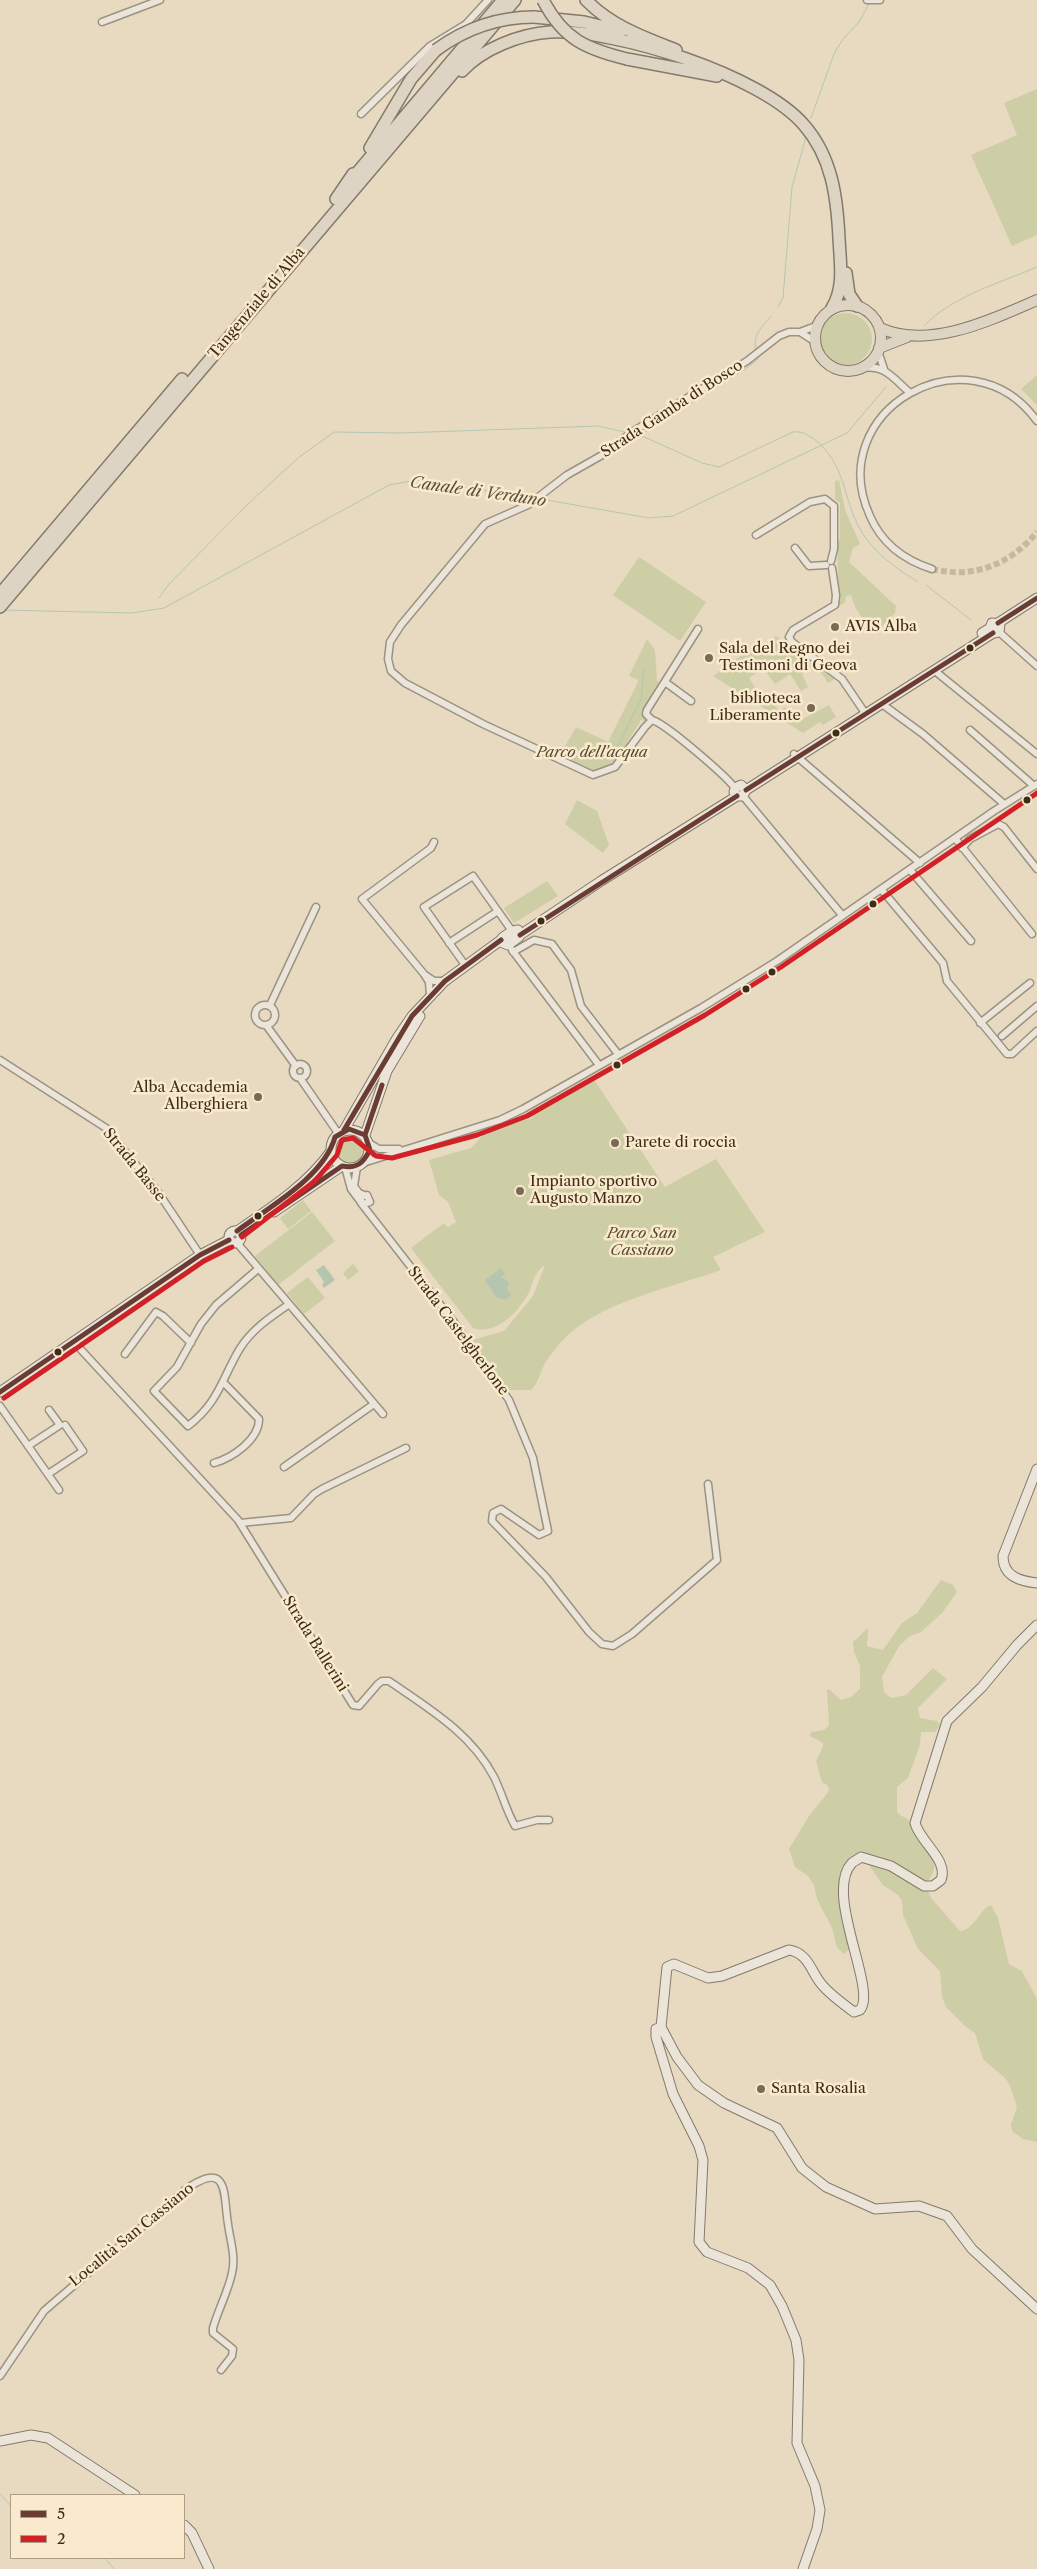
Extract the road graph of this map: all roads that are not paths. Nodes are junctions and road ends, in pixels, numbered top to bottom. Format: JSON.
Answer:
{"nodes":[{"id":1,"x":160,"y":0,"type":"edge"},
{"id":2,"x":488,"y":0,"type":"edge"},
{"id":3,"x":503,"y":0,"type":"edge"},
{"id":4,"x":515,"y":0,"type":"edge"},
{"id":5,"x":543,"y":0,"type":"edge"},
{"id":6,"x":586,"y":0,"type":"edge"},
{"id":7,"x":102,"y":22,"type":"dead end"},
{"id":8,"x":651,"y":40,"type":"junction"},
{"id":9,"x":746,"y":83,"type":"junction"},
{"id":10,"x":420,"y":112,"type":"junction"},
{"id":11,"x":361,"y":114,"type":"dead end"},
{"id":12,"x":336,"y":199,"type":"junction"},
{"id":13,"x":1037,"y":300,"type":"edge"},
{"id":14,"x":857,"y":306,"type":"junction"},
{"id":15,"x":832,"y":308,"type":"junction"},
{"id":16,"x":816,"y":326,"type":"junction"},
{"id":17,"x":880,"y":328,"type":"junction"},
{"id":18,"x":800,"y":332,"type":"junction"},
{"id":19,"x":913,"y":335,"type":"junction"},
{"id":20,"x":814,"y":341,"type":"junction"},
{"id":21,"x":879,"y":350,"type":"junction"},
{"id":22,"x":860,"y":368,"type":"junction"},
{"id":23,"x":884,"y":369,"type":"junction"},
{"id":24,"x":909,"y":392,"type":"junction"},
{"id":25,"x":1037,"y":421,"type":"edge"},
{"id":26,"x":756,"y":535,"type":"dead end"},
{"id":27,"x":795,"y":548,"type":"dead end"},
{"id":28,"x":830,"y":565,"type":"junction"},
{"id":29,"x":932,"y":569,"type":"tunnel mouth"},
{"id":30,"x":4,"y":593,"type":"edge"},
{"id":31,"x":1037,"y":598,"type":"edge"},
{"id":32,"x":1037,"y":605,"type":"edge"},
{"id":33,"x":0,"y":607,"type":"edge"},
{"id":34,"x":698,"y":629,"type":"dead end"},
{"id":35,"x":996,"y":629,"type":"junction"},
{"id":36,"x":1037,"y":666,"type":"edge"},
{"id":37,"x":935,"y":671,"type":"junction"},
{"id":38,"x":665,"y":682,"type":"junction"},
{"id":39,"x":691,"y":701,"type":"dead end"},
{"id":40,"x":882,"y":704,"type":"junction"},
{"id":41,"x":863,"y":710,"type":"junction"},
{"id":42,"x":652,"y":720,"type":"junction"},
{"id":43,"x":970,"y":730,"type":"dead end"},
{"id":44,"x":1037,"y":754,"type":"edge"},
{"id":45,"x":796,"y":756,"type":"junction"},
{"id":46,"x":1036,"y":785,"type":"edge"},
{"id":47,"x":740,"y":791,"type":"junction"},
{"id":48,"x":1004,"y":804,"type":"junction"},
{"id":49,"x":955,"y":838,"type":"junction"},
{"id":50,"x":434,"y":842,"type":"dead end"},
{"id":51,"x":962,"y":848,"type":"junction"},
{"id":52,"x":920,"y":863,"type":"junction"},
{"id":53,"x":1037,"y":869,"type":"edge"},
{"id":54,"x":910,"y":870,"type":"junction"},
{"id":55,"x":881,"y":889,"type":"junction"},
{"id":56,"x":316,"y":908,"type":"dead end"},
{"id":57,"x":498,"y":911,"type":"junction"},
{"id":58,"x":842,"y":916,"type":"junction"},
{"id":59,"x":516,"y":932,"type":"junction"},
{"id":60,"x":1032,"y":934,"type":"dead end"},
{"id":61,"x":971,"y":941,"type":"dead end"},
{"id":62,"x":449,"y":943,"type":"junction"},
{"id":63,"x":506,"y":945,"type":"junction"},
{"id":64,"x":465,"y":965,"type":"junction"},
{"id":65,"x":424,"y":974,"type":"junction"},
{"id":66,"x":445,"y":981,"type":"junction"},
{"id":67,"x":1030,"y":983,"type":"dead end"},
{"id":68,"x":430,"y":996,"type":"junction"},
{"id":69,"x":270,"y":1005,"type":"junction"},
{"id":70,"x":1037,"y":1006,"type":"edge"},
{"id":71,"x":980,"y":1023,"type":"junction"},
{"id":72,"x":266,"y":1025,"type":"junction"},
{"id":73,"x":1037,"y":1031,"type":"edge"},
{"id":74,"x":1002,"y":1036,"type":"dead end"},
{"id":75,"x":618,"y":1054,"type":"junction"},
{"id":76,"x":0,"y":1060,"type":"edge"},
{"id":77,"x":599,"y":1065,"type":"junction"},
{"id":78,"x":296,"y":1066,"type":"junction"},
{"id":79,"x":300,"y":1078,"type":"junction"},
{"id":80,"x":341,"y":1132,"type":"junction"},
{"id":81,"x":367,"y":1139,"type":"junction"},
{"id":82,"x":408,"y":1148,"type":"junction"},
{"id":83,"x":331,"y":1151,"type":"junction"},
{"id":84,"x":360,"y":1165,"type":"junction"},
{"id":85,"x":344,"y":1167,"type":"junction"},
{"id":86,"x":364,"y":1203,"type":"junction"},
{"id":87,"x":236,"y":1237,"type":"junction"},
{"id":88,"x":200,"y":1255,"type":"junction"},
{"id":89,"x":258,"y":1269,"type":"junction"},
{"id":90,"x":288,"y":1306,"type":"junction"},
{"id":91,"x":73,"y":1340,"type":"junction"},
{"id":92,"x":191,"y":1343,"type":"junction"},
{"id":93,"x":124,"y":1354,"type":"dead end"},
{"id":94,"x":223,"y":1382,"type":"junction"},
{"id":95,"x":0,"y":1392,"type":"edge"},
{"id":96,"x":374,"y":1404,"type":"junction"},
{"id":97,"x":0,"y":1406,"type":"edge"},
{"id":98,"x":49,"y":1410,"type":"dead end"},
{"id":99,"x":383,"y":1414,"type":"dead end"},
{"id":100,"x":65,"y":1425,"type":"dead end"},
{"id":101,"x":28,"y":1446,"type":"junction"},
{"id":102,"x":406,"y":1448,"type":"dead end"},
{"id":103,"x":214,"y":1463,"type":"dead end"},
{"id":104,"x":284,"y":1467,"type":"dead end"},
{"id":105,"x":1037,"y":1469,"type":"edge"},
{"id":106,"x":48,"y":1474,"type":"junction"},
{"id":107,"x":708,"y":1484,"type":"dead end"},
{"id":108,"x":59,"y":1490,"type":"dead end"},
{"id":109,"x":240,"y":1523,"type":"junction"},
{"id":110,"x":1037,"y":1583,"type":"edge"},
{"id":111,"x":1037,"y":1625,"type":"edge"},
{"id":112,"x":549,"y":1820,"type":"dead end"},
{"id":113,"x":661,"y":2026,"type":"junction"},
{"id":114,"x":1037,"y":2309,"type":"edge"},
{"id":115,"x":220,"y":2370,"type":"dead end"},
{"id":116,"x":0,"y":2376,"type":"edge"},
{"id":117,"x":0,"y":2441,"type":"edge"},
{"id":118,"x":133,"y":2494,"type":"edge"},
{"id":119,"x":185,"y":2526,"type":"edge"},
{"id":120,"x":209,"y":2569,"type":"edge"},
{"id":121,"x":803,"y":2569,"type":"edge"}],
"edges":[{"from":1,"to":7,"type":"street"},
{"from":2,"to":11,"type":"street"},
{"from":3,"to":12,"type":"highway","name":"Tangenziale di Alba"},
{"from":4,"to":10,"type":"highway","name":"Tangenziale di Alba"},
{"from":5,"to":9,"type":"highway","bridge":true},
{"from":6,"to":8,"type":"highway"},
{"from":8,"to":12,"type":"highway","bridge":true},
{"from":8,"to":14,"type":"highway"},
{"from":9,"to":10,"type":"highway"},
{"from":9,"to":15,"type":"highway"},
{"from":10,"to":30,"type":"highway","name":"Tangenziale di Alba"},
{"from":12,"to":30,"type":"highway","name":"Tangenziale di Alba"},
{"from":13,"to":19,"type":"main road"},
{"from":14,"to":15,"type":"main road"},
{"from":14,"to":17,"type":"main road"},
{"from":15,"to":16,"type":"main road"},
{"from":16,"to":18,"type":"street","name":"Strada Gamba di Bosco"},
{"from":16,"to":20,"type":"main road"},
{"from":17,"to":19,"type":"main road"},
{"from":17,"to":21,"type":"main road"},
{"from":18,"to":20,"type":"street"},
{"from":18,"to":42,"type":"street","name":"Strada Gamba di Bosco"},
{"from":19,"to":21,"type":"main road"},
{"from":20,"to":22,"type":"main road"},
{"from":21,"to":22,"type":"main road"},
{"from":21,"to":23,"type":"street"},
{"from":22,"to":23,"type":"street"},
{"from":23,"to":24,"type":"street"},
{"from":24,"to":25,"type":"street"},
{"from":24,"to":29,"type":"street"},
{"from":26,"to":28,"type":"street"},
{"from":27,"to":28,"type":"street"},
{"from":28,"to":41,"type":"street"},
{"from":30,"to":33,"type":"highway","name":"Tangenziale di Alba"},
{"from":31,"to":35,"type":"street"},
{"from":32,"to":35,"type":"street"},
{"from":34,"to":38,"type":"street"},
{"from":35,"to":36,"type":"street"},
{"from":35,"to":37,"type":"street"},
{"from":35,"to":41,"type":"street"},
{"from":37,"to":40,"type":"street"},
{"from":37,"to":44,"type":"street"},
{"from":38,"to":39,"type":"street"},
{"from":38,"to":42,"type":"street"},
{"from":40,"to":45,"type":"street"},
{"from":40,"to":48,"type":"street"},
{"from":41,"to":45,"type":"street"},
{"from":42,"to":47,"type":"street"},
{"from":43,"to":46,"type":"street"},
{"from":45,"to":47,"type":"street"},
{"from":45,"to":52,"type":"street"},
{"from":46,"to":48,"type":"street"},
{"from":47,"to":58,"type":"street"},
{"from":47,"to":59,"type":"street"},
{"from":47,"to":59,"type":"street"},
{"from":48,"to":49,"type":"street"},
{"from":49,"to":51,"type":"street"},
{"from":49,"to":52,"type":"street"},
{"from":50,"to":65,"type":"street"},
{"from":51,"to":53,"type":"street"},
{"from":51,"to":60,"type":"street"},
{"from":52,"to":54,"type":"street"},
{"from":54,"to":55,"type":"street"},
{"from":54,"to":61,"type":"street"},
{"from":55,"to":58,"type":"street"},
{"from":55,"to":71,"type":"street"},
{"from":56,"to":69,"type":"street"},
{"from":57,"to":59,"type":"street"},
{"from":57,"to":62,"type":"street"},
{"from":57,"to":62,"type":"street"},
{"from":58,"to":75,"type":"street"},
{"from":59,"to":63,"type":"street"},
{"from":62,"to":64,"type":"street"},
{"from":63,"to":64,"type":"street"},
{"from":63,"to":75,"type":"street"},
{"from":63,"to":77,"type":"street"},
{"from":63,"to":81,"type":"street"},
{"from":64,"to":66,"type":"street"},
{"from":65,"to":66,"type":"street"},
{"from":65,"to":68,"type":"street"},
{"from":66,"to":68,"type":"street"},
{"from":67,"to":71,"type":"street"},
{"from":68,"to":80,"type":"street"},
{"from":69,"to":72,"type":"street"},
{"from":69,"to":72,"type":"street"},
{"from":70,"to":74,"type":"street"},
{"from":71,"to":73,"type":"street"},
{"from":72,"to":78,"type":"street"},
{"from":75,"to":77,"type":"street"},
{"from":76,"to":88,"type":"street","name":"Strada Basse"},
{"from":77,"to":82,"type":"street"},
{"from":78,"to":79,"type":"street"},
{"from":78,"to":79,"type":"street"},
{"from":79,"to":80,"type":"street"},
{"from":80,"to":81,"type":"street"},
{"from":80,"to":83,"type":"street"},
{"from":81,"to":82,"type":"street"},
{"from":81,"to":84,"type":"street"},
{"from":82,"to":84,"type":"street"},
{"from":83,"to":85,"type":"street"},
{"from":83,"to":87,"type":"street"},
{"from":84,"to":85,"type":"street"},
{"from":84,"to":86,"type":"street"},
{"from":85,"to":86,"type":"street"},
{"from":85,"to":87,"type":"street"},
{"from":86,"to":107,"type":"street","name":"Strada Castelgherlone"},
{"from":87,"to":88,"type":"street"},
{"from":87,"to":89,"type":"street"},
{"from":88,"to":91,"type":"street"},
{"from":89,"to":90,"type":"street"},
{"from":89,"to":92,"type":"street"},
{"from":90,"to":94,"type":"street"},
{"from":90,"to":96,"type":"street"},
{"from":91,"to":95,"type":"street"},
{"from":91,"to":109,"type":"street","name":"Strada Ballerini"},
{"from":92,"to":93,"type":"street"},
{"from":92,"to":94,"type":"street"},
{"from":94,"to":103,"type":"street"},
{"from":96,"to":99,"type":"street"},
{"from":96,"to":104,"type":"street"},
{"from":97,"to":101,"type":"street"},
{"from":98,"to":101,"type":"street"},
{"from":100,"to":106,"type":"street"},
{"from":101,"to":106,"type":"street"},
{"from":102,"to":109,"type":"street"},
{"from":105,"to":110,"type":"street"},
{"from":106,"to":108,"type":"street"},
{"from":109,"to":112,"type":"street","name":"Strada Ballerini"},
{"from":111,"to":113,"type":"street"},
{"from":113,"to":114,"type":"street"},
{"from":113,"to":121,"type":"street"},
{"from":115,"to":116,"type":"street","name":"Località San Cassiano"},
{"from":117,"to":118,"type":"street"},
{"from":119,"to":120,"type":"street"}]}
